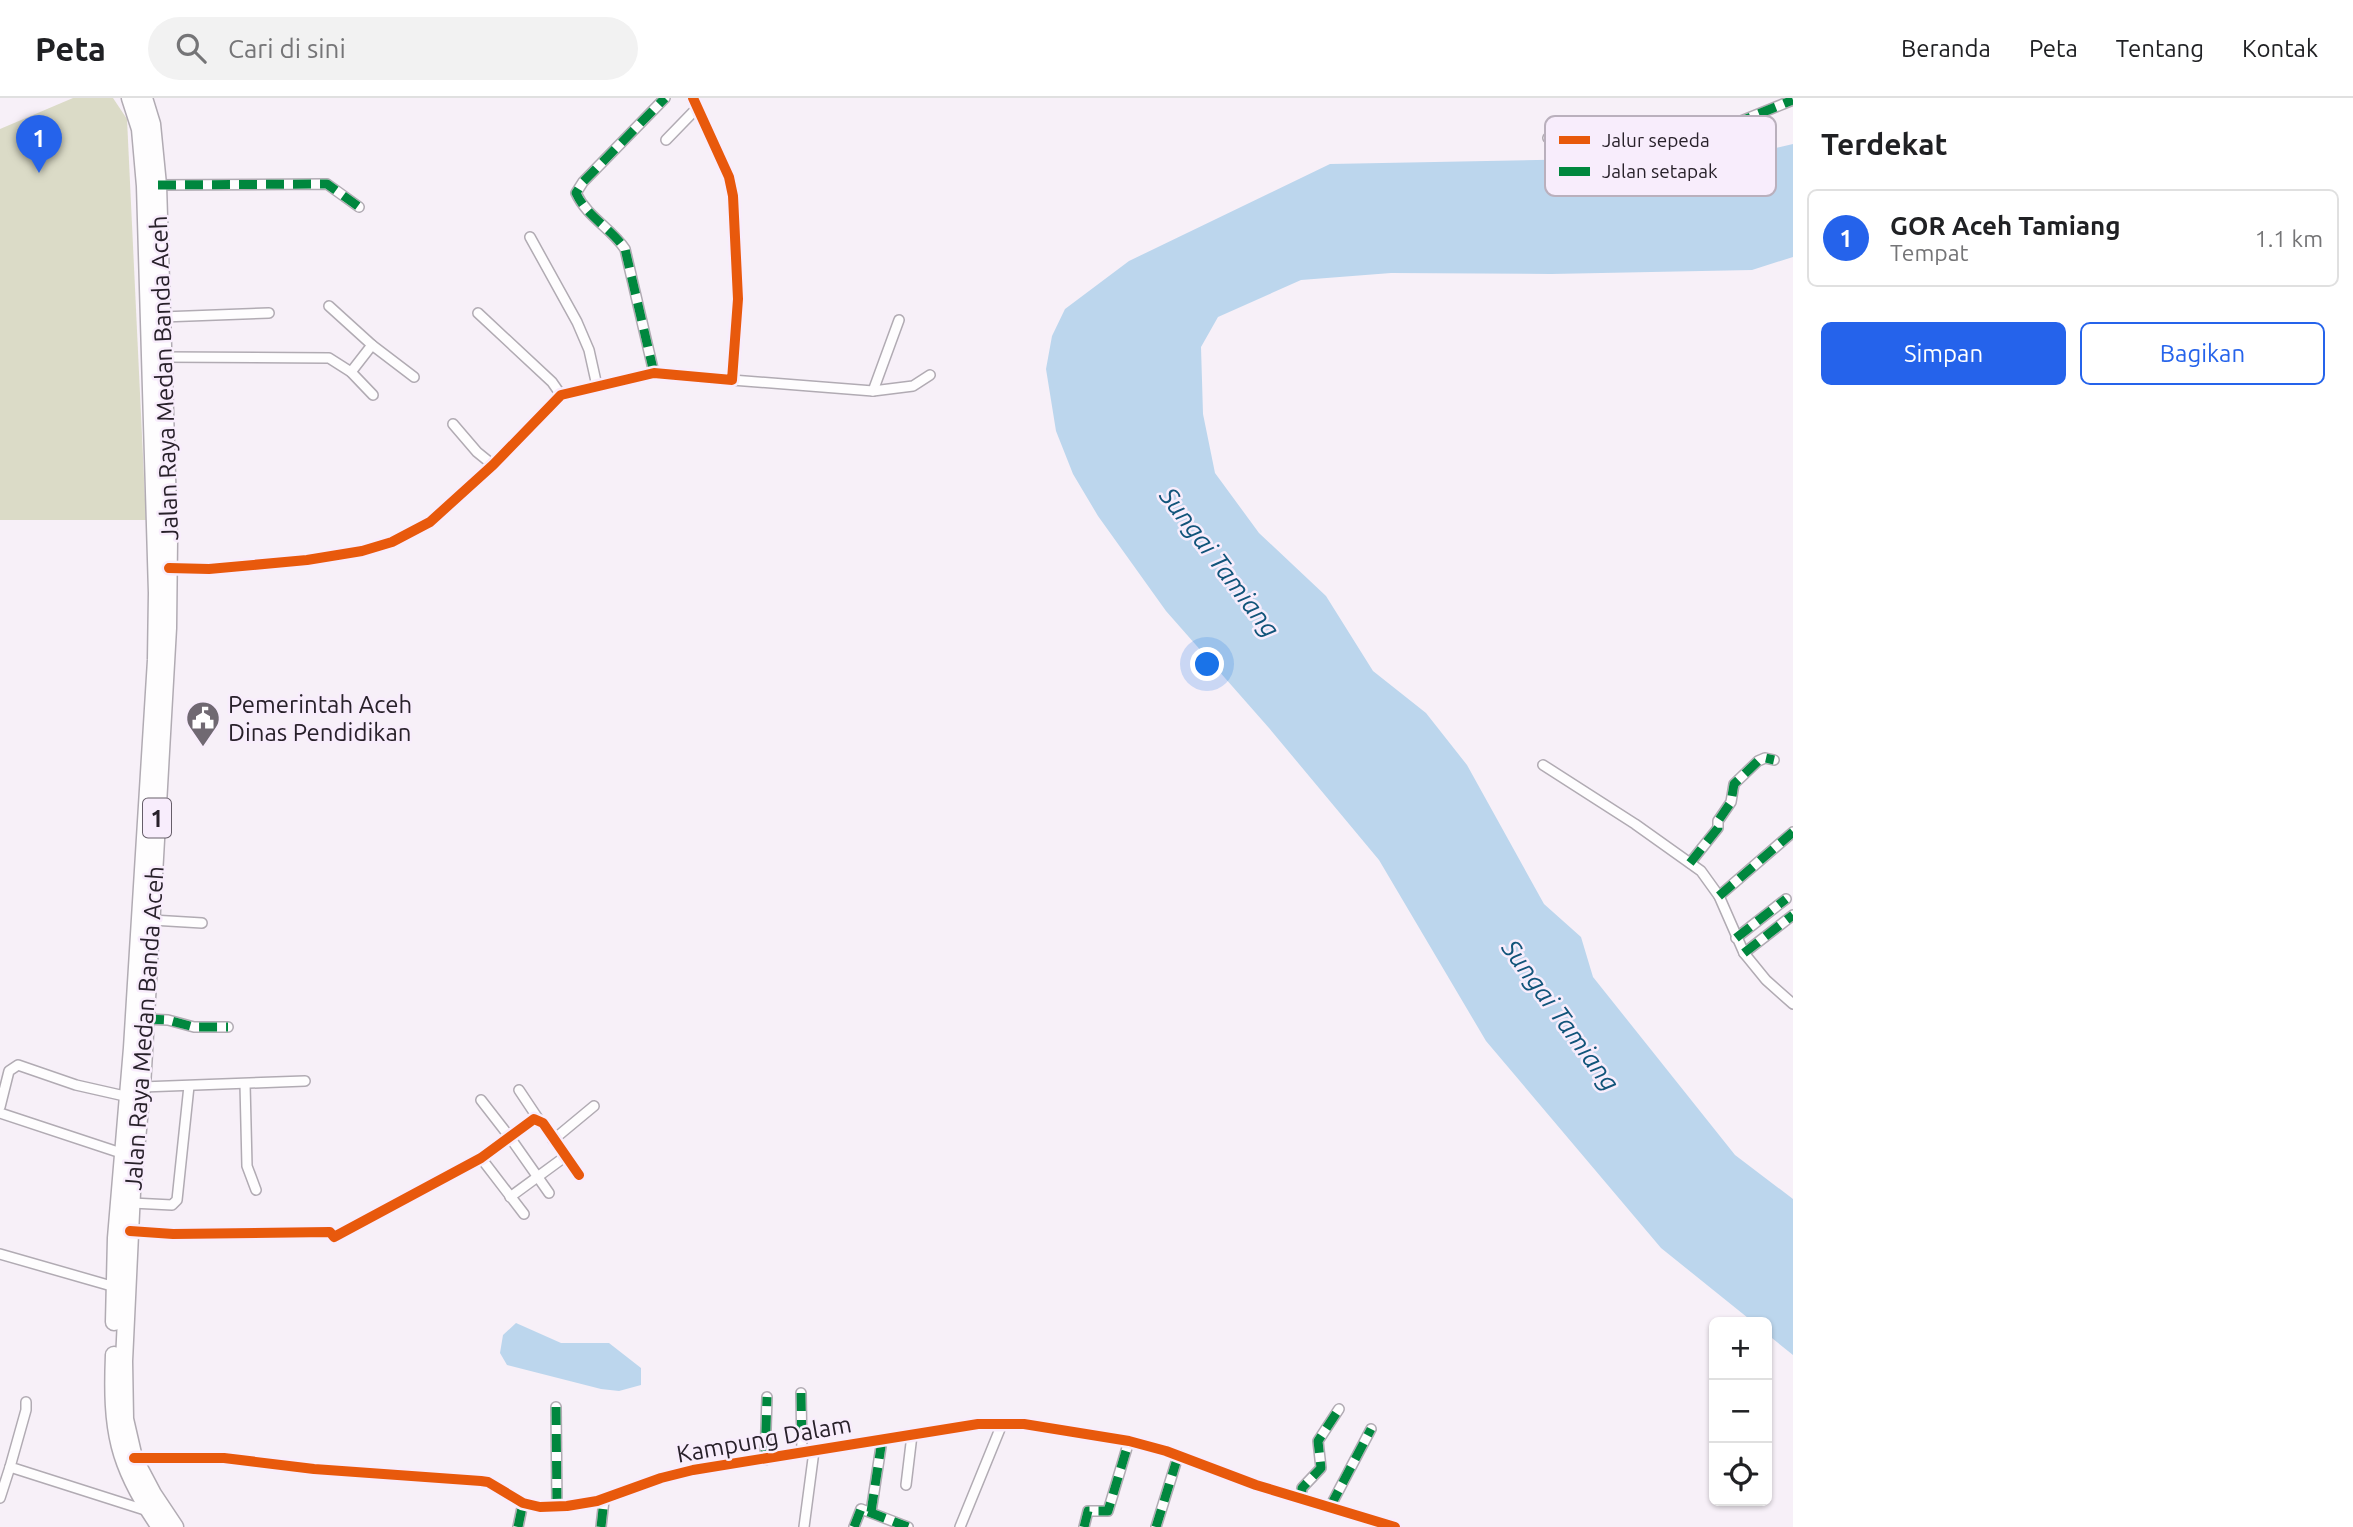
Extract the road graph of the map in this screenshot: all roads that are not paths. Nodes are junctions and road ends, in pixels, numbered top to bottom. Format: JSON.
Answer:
{"nodes":[{"id":1,"x":130,"y":98,"type":"edge"},
{"id":2,"x":144,"y":98,"type":"edge"},
{"id":3,"x":665,"y":98,"type":"edge"},
{"id":4,"x":1793,"y":99,"type":"edge"},
{"id":5,"x":695,"y":103,"type":"edge"},
{"id":6,"x":1752,"y":116,"type":"edge"},
{"id":7,"x":666,"y":140,"type":"dead end"},
{"id":8,"x":158,"y":186,"type":"junction"},
{"id":9,"x":359,"y":207,"type":"dead end"},
{"id":10,"x":530,"y":237,"type":"dead end"},
{"id":11,"x":155,"y":268,"type":"junction"},
{"id":12,"x":329,"y":306,"type":"dead end"},
{"id":13,"x":269,"y":313,"type":"dead end"},
{"id":14,"x":478,"y":313,"type":"dead end"},
{"id":15,"x":162,"y":317,"type":"junction"},
{"id":16,"x":899,"y":320,"type":"dead end"},
{"id":17,"x":372,"y":345,"type":"junction"},
{"id":18,"x":163,"y":357,"type":"junction"},
{"id":19,"x":351,"y":372,"type":"junction"},
{"id":20,"x":654,"y":373,"type":"junction"},
{"id":21,"x":930,"y":376,"type":"dead end"},
{"id":22,"x":414,"y":377,"type":"dead end"},
{"id":23,"x":732,"y":380,"type":"junction"},
{"id":24,"x":597,"y":386,"type":"junction"},
{"id":25,"x":873,"y":391,"type":"junction"},
{"id":26,"x":373,"y":394,"type":"dead end"},
{"id":27,"x":561,"y":395,"type":"junction"},
{"id":28,"x":453,"y":424,"type":"dead end"},
{"id":29,"x":493,"y":465,"type":"junction"},
{"id":30,"x":169,"y":568,"type":"junction"},
{"id":31,"x":1774,"y":760,"type":"dead end"},
{"id":32,"x":1543,"y":765,"type":"dead end"},
{"id":33,"x":152,"y":789,"type":"junction"},
{"id":34,"x":1793,"y":832,"type":"edge"},
{"id":35,"x":1690,"y":863,"type":"junction"},
{"id":36,"x":1719,"y":896,"type":"junction"},
{"id":37,"x":1786,"y":899,"type":"dead end"},
{"id":38,"x":1793,"y":915,"type":"edge"},
{"id":39,"x":152,"y":920,"type":"junction"},
{"id":40,"x":202,"y":923,"type":"dead end"},
{"id":41,"x":1736,"y":938,"type":"junction"},
{"id":42,"x":1744,"y":953,"type":"junction"},
{"id":43,"x":143,"y":964,"type":"junction"},
{"id":44,"x":1793,"y":1004,"type":"edge"},
{"id":45,"x":145,"y":1019,"type":"junction"},
{"id":46,"x":228,"y":1027,"type":"dead end"},
{"id":47,"x":305,"y":1081,"type":"dead end"},
{"id":48,"x":246,"y":1084,"type":"junction"},
{"id":49,"x":189,"y":1086,"type":"junction"},
{"id":50,"x":142,"y":1087,"type":"junction"},
{"id":51,"x":519,"y":1090,"type":"dead end"},
{"id":52,"x":129,"y":1097,"type":"junction"},
{"id":53,"x":481,"y":1100,"type":"dead end"},
{"id":54,"x":0,"y":1107,"type":"edge"},
{"id":55,"x":594,"y":1107,"type":"dead end"},
{"id":56,"x":0,"y":1112,"type":"edge"},
{"id":57,"x":539,"y":1120,"type":"junction"},
{"id":58,"x":509,"y":1136,"type":"junction"},
{"id":59,"x":553,"y":1140,"type":"junction"},
{"id":60,"x":124,"y":1154,"type":"junction"},
{"id":61,"x":566,"y":1156,"type":"junction"},
{"id":62,"x":481,"y":1158,"type":"junction"},
{"id":63,"x":579,"y":1175,"type":"dead end"},
{"id":64,"x":538,"y":1177,"type":"junction"},
{"id":65,"x":257,"y":1190,"type":"dead end"},
{"id":66,"x":549,"y":1193,"type":"dead end"},
{"id":67,"x":128,"y":1195,"type":"junction"},
{"id":68,"x":510,"y":1197,"type":"junction"},
{"id":69,"x":524,"y":1214,"type":"dead end"},
{"id":70,"x":130,"y":1231,"type":"junction"},
{"id":71,"x":0,"y":1254,"type":"edge"},
{"id":72,"x":115,"y":1287,"type":"junction"},
{"id":73,"x":801,"y":1394,"type":"dead end"},
{"id":74,"x":767,"y":1396,"type":"dead end"},
{"id":75,"x":26,"y":1402,"type":"dead end"},
{"id":76,"x":556,"y":1407,"type":"dead end"},
{"id":77,"x":1339,"y":1409,"type":"dead end"},
{"id":78,"x":1002,"y":1424,"type":"junction"},
{"id":79,"x":1371,"y":1429,"type":"dead end"},
{"id":80,"x":912,"y":1435,"type":"junction"},
{"id":81,"x":882,"y":1440,"type":"junction"},
{"id":82,"x":1129,"y":1441,"type":"junction"},
{"id":83,"x":814,"y":1451,"type":"junction"},
{"id":84,"x":802,"y":1453,"type":"junction"},
{"id":85,"x":1178,"y":1456,"type":"junction"},
{"id":86,"x":134,"y":1458,"type":"junction"},
{"id":87,"x":765,"y":1460,"type":"junction"},
{"id":88,"x":10,"y":1467,"type":"junction"},
{"id":89,"x":906,"y":1485,"type":"dead end"},
{"id":90,"x":0,"y":1498,"type":"edge"},
{"id":91,"x":1301,"y":1499,"type":"junction"},
{"id":92,"x":604,"y":1500,"type":"junction"},
{"id":93,"x":523,"y":1503,"type":"junction"},
{"id":94,"x":557,"y":1507,"type":"junction"},
{"id":95,"x":1330,"y":1507,"type":"junction"},
{"id":96,"x":150,"y":1512,"type":"junction"},
{"id":97,"x":871,"y":1512,"type":"junction"},
{"id":98,"x":160,"y":1527,"type":"edge"},
{"id":99,"x":175,"y":1527,"type":"edge"},
{"id":100,"x":518,"y":1527,"type":"edge"},
{"id":101,"x":601,"y":1527,"type":"edge"},
{"id":102,"x":804,"y":1527,"type":"edge"},
{"id":103,"x":854,"y":1527,"type":"edge"},
{"id":104,"x":908,"y":1527,"type":"edge"},
{"id":105,"x":960,"y":1527,"type":"edge"},
{"id":106,"x":1084,"y":1527,"type":"edge"},
{"id":107,"x":1156,"y":1527,"type":"edge"},
{"id":108,"x":1395,"y":1527,"type":"edge"}],
"edges":[{"from":1,"to":11,"type":"highway","name":"Jalan Raya Medan Banda Aceh","number":"1"},
{"from":2,"to":8,"type":"highway","name":"Jalan Raya Medan Banda Aceh","number":"1"},
{"from":3,"to":20,"type":"street"},
{"from":4,"to":6,"type":"street"},
{"from":5,"to":7,"type":"street"},
{"from":5,"to":23,"type":"street"},
{"from":8,"to":9,"type":"street"},
{"from":8,"to":11,"type":"highway","name":"Jalan Raya Medan Banda Aceh","number":"1"},
{"from":10,"to":24,"type":"street"},
{"from":11,"to":15,"type":"highway","name":"Jalan Raya Medan Banda Aceh","number":"1"},
{"from":11,"to":33,"type":"highway","name":"Jalan Raya Medan Banda Aceh","number":"1"},
{"from":12,"to":17,"type":"street"},
{"from":13,"to":15,"type":"street"},
{"from":14,"to":27,"type":"street"},
{"from":15,"to":18,"type":"highway","name":"Jalan Raya Medan Banda Aceh","number":"1"},
{"from":16,"to":25,"type":"street"},
{"from":17,"to":19,"type":"street"},
{"from":17,"to":22,"type":"street"},
{"from":18,"to":19,"type":"street"},
{"from":18,"to":30,"type":"highway","name":"Jalan Raya Medan Banda Aceh","number":"1"},
{"from":19,"to":26,"type":"street"},
{"from":20,"to":23,"type":"street"},
{"from":20,"to":24,"type":"street"},
{"from":21,"to":25,"type":"street"},
{"from":23,"to":25,"type":"street"},
{"from":24,"to":27,"type":"street"},
{"from":27,"to":29,"type":"street"},
{"from":28,"to":29,"type":"street"},
{"from":29,"to":30,"type":"street"},
{"from":30,"to":33,"type":"highway","name":"Jalan Raya Medan Banda Aceh","number":"1"},
{"from":31,"to":35,"type":"street"},
{"from":32,"to":35,"type":"street"},
{"from":33,"to":39,"type":"highway","name":"Jalan Raya Medan Banda Aceh","number":"1"},
{"from":33,"to":43,"type":"highway","name":"Jalan Raya Medan Banda Aceh","number":"1"},
{"from":34,"to":36,"type":"street"},
{"from":35,"to":36,"type":"street"},
{"from":36,"to":41,"type":"street"},
{"from":37,"to":41,"type":"street"},
{"from":38,"to":42,"type":"street"},
{"from":39,"to":40,"type":"street"},
{"from":39,"to":43,"type":"highway","name":"Jalan Raya Medan Banda Aceh","number":"1"},
{"from":41,"to":42,"type":"street"},
{"from":42,"to":44,"type":"street"},
{"from":43,"to":45,"type":"highway","name":"Jalan Raya Medan Banda Aceh","number":"1"},
{"from":43,"to":52,"type":"highway","name":"Jalan Raya Medan Banda Aceh","number":"1"},
{"from":45,"to":46,"type":"street"},
{"from":45,"to":50,"type":"highway","name":"Jalan Raya Medan Banda Aceh","number":"1"},
{"from":47,"to":48,"type":"street"},
{"from":48,"to":49,"type":"street"},
{"from":48,"to":65,"type":"street"},
{"from":49,"to":50,"type":"street"},
{"from":49,"to":67,"type":"street"},
{"from":50,"to":67,"type":"highway","name":"Jalan Raya Medan Banda Aceh","number":"1"},
{"from":51,"to":57,"type":"street"},
{"from":52,"to":54,"type":"street"},
{"from":52,"to":60,"type":"highway","name":"Jalan Raya Medan Banda Aceh","number":"1"},
{"from":53,"to":58,"type":"street"},
{"from":55,"to":59,"type":"street"},
{"from":56,"to":60,"type":"street"},
{"from":57,"to":58,"type":"street"},
{"from":57,"to":59,"type":"street"},
{"from":58,"to":62,"type":"street"},
{"from":58,"to":64,"type":"street"},
{"from":59,"to":61,"type":"street"},
{"from":60,"to":67,"type":"highway","name":"Jalan Raya Medan Banda Aceh","number":"1"},
{"from":61,"to":63,"type":"street"},
{"from":61,"to":64,"type":"street"},
{"from":62,"to":68,"type":"street"},
{"from":62,"to":70,"type":"street"},
{"from":64,"to":66,"type":"street"},
{"from":64,"to":68,"type":"street"},
{"from":67,"to":70,"type":"highway","name":"Jalan Raya Medan Banda Aceh","number":"1"},
{"from":67,"to":72,"type":"highway","name":"Jalan Raya Medan Banda Aceh","number":"1"},
{"from":68,"to":69,"type":"street"},
{"from":70,"to":86,"type":"highway","name":"Jalan Raya Medan Banda Aceh","number":"1"},
{"from":71,"to":72,"type":"street"},
{"from":72,"to":96,"type":"highway","name":"Jalan Raya Medan Banda Aceh","number":"1"},
{"from":73,"to":84,"type":"street"},
{"from":74,"to":87,"type":"street"},
{"from":75,"to":88,"type":"street"},
{"from":76,"to":94,"type":"street"},
{"from":77,"to":91,"type":"street"},
{"from":78,"to":80,"type":"street","name":"Kampung Dalam"},
{"from":78,"to":82,"type":"street","name":"Kampung Dalam"},
{"from":78,"to":105,"type":"street"},
{"from":79,"to":95,"type":"street"},
{"from":80,"to":81,"type":"street","name":"Kampung Dalam"},
{"from":80,"to":89,"type":"street"},
{"from":81,"to":83,"type":"street","name":"Kampung Dalam"},
{"from":81,"to":97,"type":"street"},
{"from":82,"to":85,"type":"street","name":"Kampung Dalam"},
{"from":82,"to":106,"type":"street"},
{"from":83,"to":84,"type":"street","name":"Kampung Dalam"},
{"from":83,"to":102,"type":"street"},
{"from":84,"to":87,"type":"street","name":"Kampung Dalam"},
{"from":85,"to":91,"type":"street","name":"Kampung Dalam"},
{"from":85,"to":107,"type":"street"},
{"from":86,"to":93,"type":"street","name":"Kampung Dalam"},
{"from":86,"to":99,"type":"highway","name":"Jalan Raya Medan Banda Aceh","number":"1"},
{"from":87,"to":92,"type":"street","name":"Kampung Dalam"},
{"from":88,"to":90,"type":"street"},
{"from":88,"to":96,"type":"street"},
{"from":91,"to":95,"type":"street","name":"Kampung Dalam"},
{"from":92,"to":94,"type":"street","name":"Kampung Dalam"},
{"from":92,"to":101,"type":"street"},
{"from":93,"to":94,"type":"street","name":"Kampung Dalam"},
{"from":93,"to":100,"type":"street"},
{"from":95,"to":108,"type":"street","name":"Kampung Dalam"},
{"from":96,"to":98,"type":"highway","name":"Jalan Raya Medan Banda Aceh","number":"1"},
{"from":97,"to":103,"type":"street"},
{"from":97,"to":104,"type":"street"}]}
